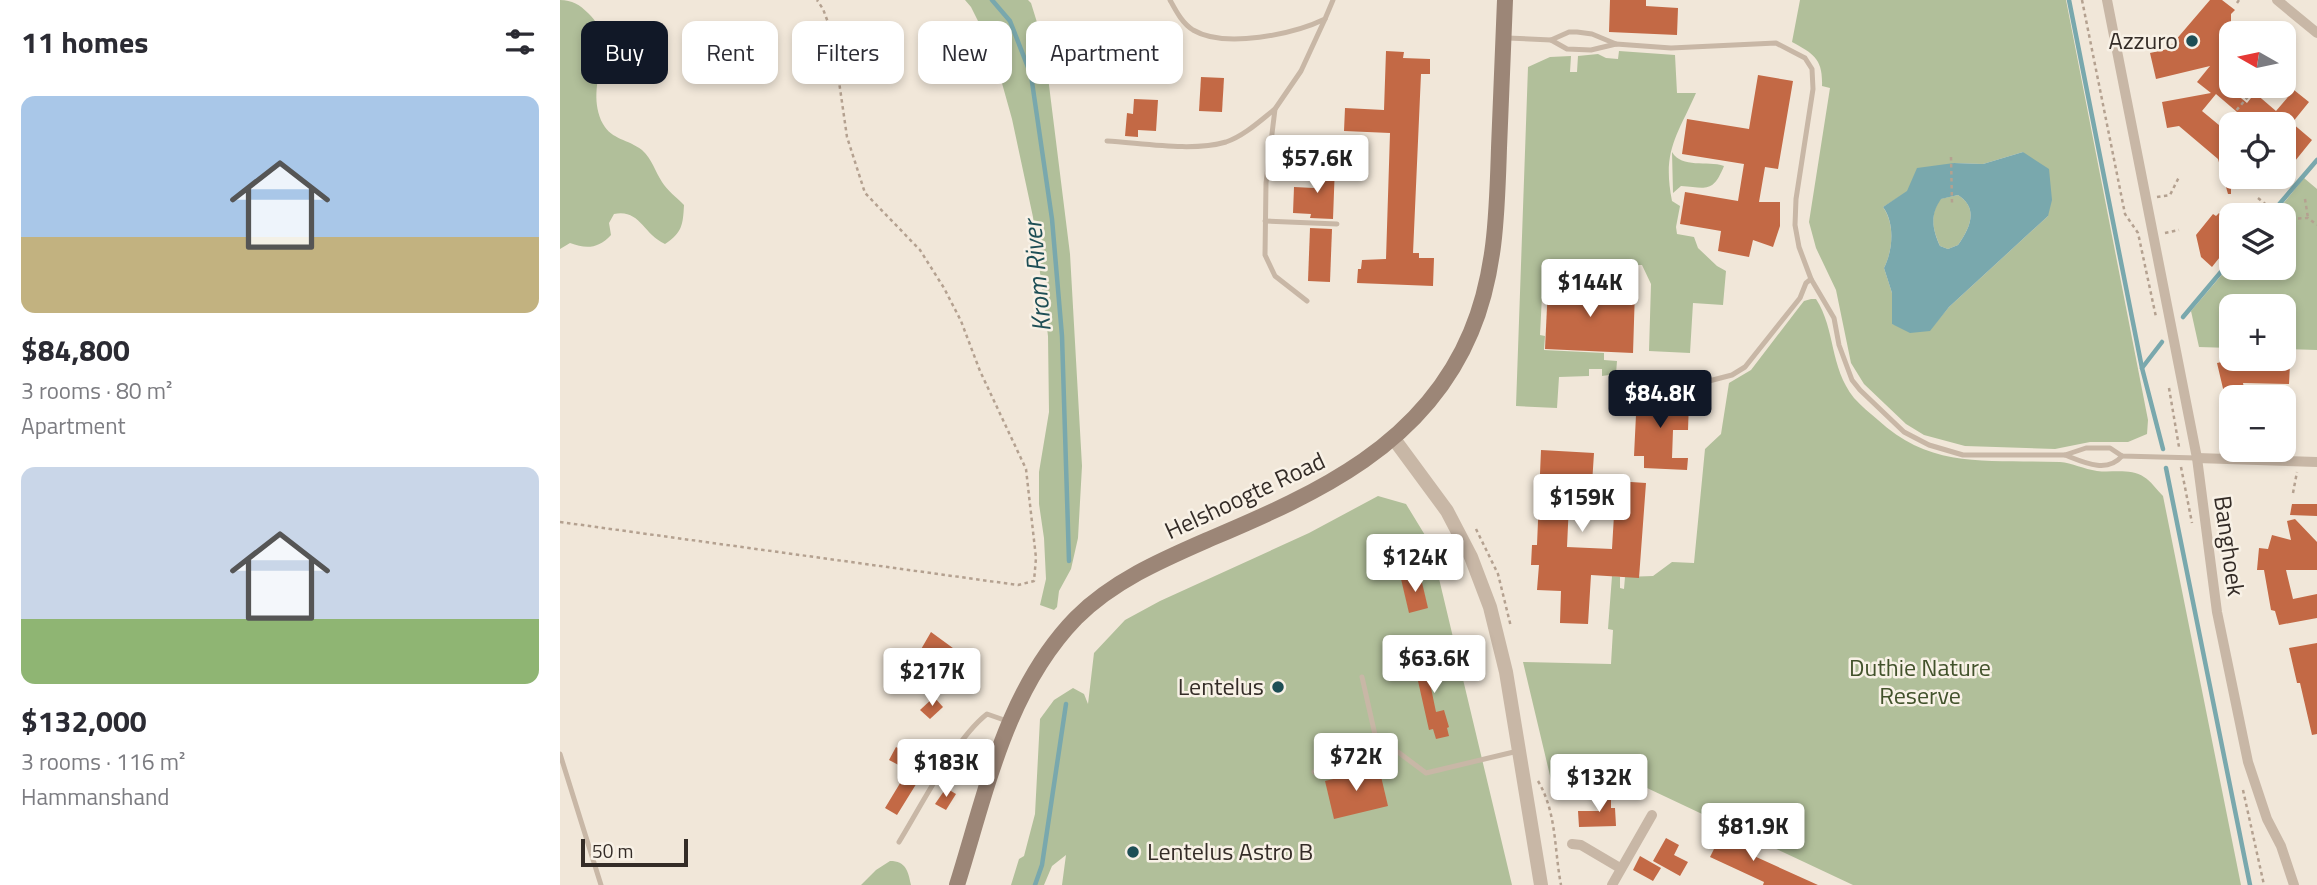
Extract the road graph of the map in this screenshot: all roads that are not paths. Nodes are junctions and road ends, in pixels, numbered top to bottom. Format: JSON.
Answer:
{"nodes":[{"id":1,"x":1170,"y":0,"type":"edge"},
{"id":2,"x":1333,"y":0,"type":"edge"},
{"id":3,"x":1506,"y":0,"type":"edge"},
{"id":4,"x":2106,"y":0,"type":"edge"},
{"id":5,"x":2277,"y":0,"type":"edge"},
{"id":6,"x":1325,"y":19,"type":"junction"},
{"id":7,"x":2317,"y":33,"type":"edge"},
{"id":8,"x":1504,"y":38,"type":"junction"},
{"id":9,"x":1551,"y":40,"type":"junction"},
{"id":10,"x":1616,"y":44,"type":"junction"},
{"id":11,"x":1275,"y":109,"type":"junction"},
{"id":12,"x":1107,"y":141,"type":"dead end"},
{"id":13,"x":1265,"y":221,"type":"junction"},
{"id":14,"x":1337,"y":224,"type":"dead end"},
{"id":15,"x":1811,"y":279,"type":"junction"},
{"id":16,"x":1307,"y":301,"type":"dead end"},
{"id":17,"x":1615,"y":380,"type":"dead end"},
{"id":18,"x":1394,"y":439,"type":"junction"},
{"id":19,"x":2065,"y":455,"type":"junction"},
{"id":20,"x":2122,"y":456,"type":"junction"},
{"id":21,"x":2196,"y":458,"type":"junction"},
{"id":22,"x":2317,"y":462,"type":"edge"},
{"id":23,"x":1362,"y":677,"type":"dead end"},
{"id":24,"x":1010,"y":722,"type":"junction"},
{"id":25,"x":1518,"y":751,"type":"junction"},
{"id":26,"x":560,"y":754,"type":"edge"},
{"id":27,"x":1380,"y":757,"type":"junction"},
{"id":28,"x":1314,"y":772,"type":"dead end"},
{"id":29,"x":1652,"y":815,"type":"dead end"},
{"id":30,"x":899,"y":842,"type":"dead end"},
{"id":31,"x":1572,"y":844,"type":"dead end"},
{"id":32,"x":1620,"y":868,"type":"junction"},
{"id":33,"x":601,"y":885,"type":"edge"},
{"id":34,"x":957,"y":885,"type":"edge"},
{"id":35,"x":1541,"y":885,"type":"edge"},
{"id":36,"x":1612,"y":885,"type":"edge"},
{"id":37,"x":2294,"y":885,"type":"edge"}],
"edges":[{"from":1,"to":6,"type":"lane"},
{"from":2,"to":6,"type":"lane"},
{"from":3,"to":8,"type":"main road","name":"Helshoogte Road"},
{"from":4,"to":21,"type":"street","name":"Banghoek"},
{"from":5,"to":7,"type":"street"},
{"from":6,"to":11,"type":"lane"},
{"from":8,"to":9,"type":"lane"},
{"from":8,"to":18,"type":"main road","name":"Helshoogte Road"},
{"from":9,"to":10,"type":"lane"},
{"from":9,"to":10,"type":"lane"},
{"from":10,"to":15,"type":"lane"},
{"from":11,"to":12,"type":"lane"},
{"from":11,"to":13,"type":"lane"},
{"from":13,"to":14,"type":"lane"},
{"from":13,"to":16,"type":"lane"},
{"from":15,"to":17,"type":"lane"},
{"from":15,"to":19,"type":"lane"},
{"from":18,"to":24,"type":"main road","name":"Helshoogte Road"},
{"from":18,"to":25,"type":"street"},
{"from":19,"to":20,"type":"lane"},
{"from":19,"to":20,"type":"lane"},
{"from":20,"to":21,"type":"lane"},
{"from":21,"to":22,"type":"street"},
{"from":21,"to":37,"type":"street","name":"Banghoek"},
{"from":23,"to":27,"type":"lane"},
{"from":24,"to":30,"type":"lane"},
{"from":24,"to":34,"type":"main road","name":"Helshoogte Road"},
{"from":25,"to":27,"type":"lane"},
{"from":25,"to":35,"type":"street"},
{"from":26,"to":33,"type":"lane"},
{"from":27,"to":28,"type":"lane"},
{"from":29,"to":32,"type":"street"},
{"from":31,"to":32,"type":"street"},
{"from":32,"to":36,"type":"street"}]}
